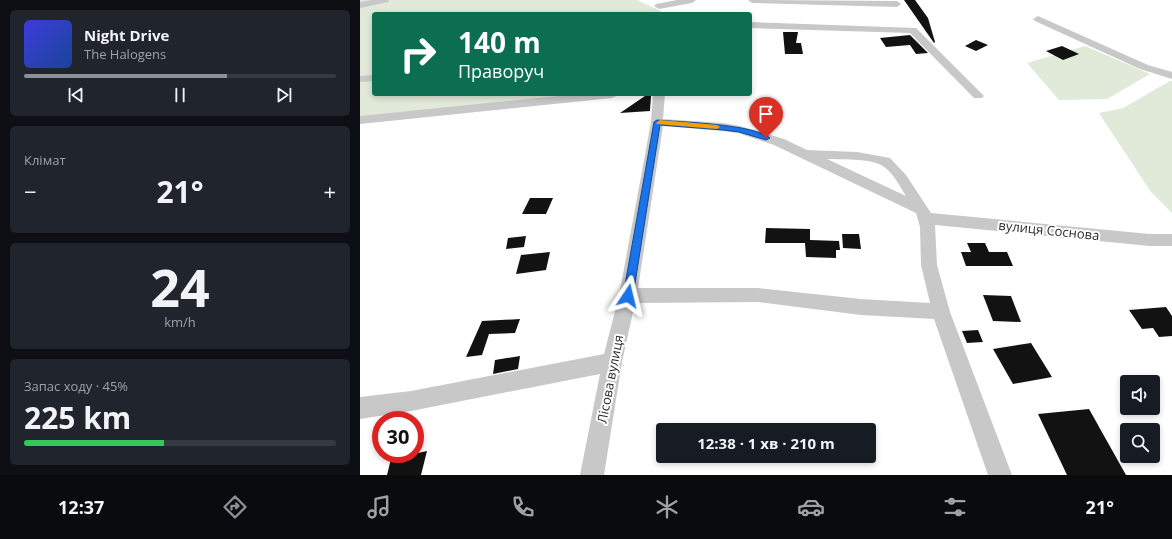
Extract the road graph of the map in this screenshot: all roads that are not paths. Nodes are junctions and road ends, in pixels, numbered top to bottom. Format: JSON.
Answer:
{"nodes":[{"id":1,"x":385,"y":0,"type":"edge"},
{"id":2,"x":692,"y":0,"type":"edge"},
{"id":3,"x":752,"y":0,"type":"edge"},
{"id":4,"x":812,"y":1,"type":"edge"},
{"id":5,"x":897,"y":4,"type":"dead end"},
{"id":6,"x":360,"y":5,"type":"edge"},
{"id":7,"x":668,"y":12,"type":"edge"},
{"id":8,"x":1038,"y":19,"type":"dead end"},
{"id":9,"x":752,"y":25,"type":"edge"},
{"id":10,"x":1172,"y":76,"type":"edge"},
{"id":11,"x":372,"y":78,"type":"edge"},
{"id":12,"x":360,"y":79,"type":"edge"},
{"id":13,"x":593,"y":96,"type":"edge"},
{"id":14,"x":659,"y":96,"type":"edge"},
{"id":15,"x":978,"y":96,"type":"dead end"},
{"id":16,"x":360,"y":120,"type":"edge"},
{"id":17,"x":657,"y":122,"type":"junction"},
{"id":18,"x":808,"y":154,"type":"junction"},
{"id":19,"x":924,"y":214,"type":"junction"},
{"id":20,"x":1172,"y":240,"type":"edge"},
{"id":21,"x":628,"y":296,"type":"junction"},
{"id":22,"x":941,"y":312,"type":"junction"},
{"id":23,"x":612,"y":362,"type":"junction"},
{"id":24,"x":360,"y":408,"type":"edge"},
{"id":25,"x":592,"y":475,"type":"edge"},
{"id":26,"x":1000,"y":475,"type":"edge"}],
"edges":[{"from":1,"to":6,"type":"street"},
{"from":2,"to":7,"type":"street"},
{"from":3,"to":4,"type":"street"},
{"from":4,"to":5,"type":"street"},
{"from":8,"to":10,"type":"street"},
{"from":9,"to":15,"type":"street"},
{"from":11,"to":12,"type":"street"},
{"from":13,"to":16,"type":"street"},
{"from":14,"to":17,"type":"street","name":"Лісова вулиця"},
{"from":17,"to":18,"type":"street"},
{"from":17,"to":21,"type":"street","name":"Лісова вулиця"},
{"from":18,"to":19,"type":"street"},
{"from":18,"to":19,"type":"street"},
{"from":19,"to":20,"type":"street","name":"вулиця Соснова"},
{"from":19,"to":22,"type":"street"},
{"from":21,"to":22,"type":"street"},
{"from":21,"to":23,"type":"street","name":"Лісова вулиця"},
{"from":22,"to":26,"type":"street"},
{"from":23,"to":24,"type":"street"},
{"from":23,"to":25,"type":"street","name":"Лісова вулиця"}]}
